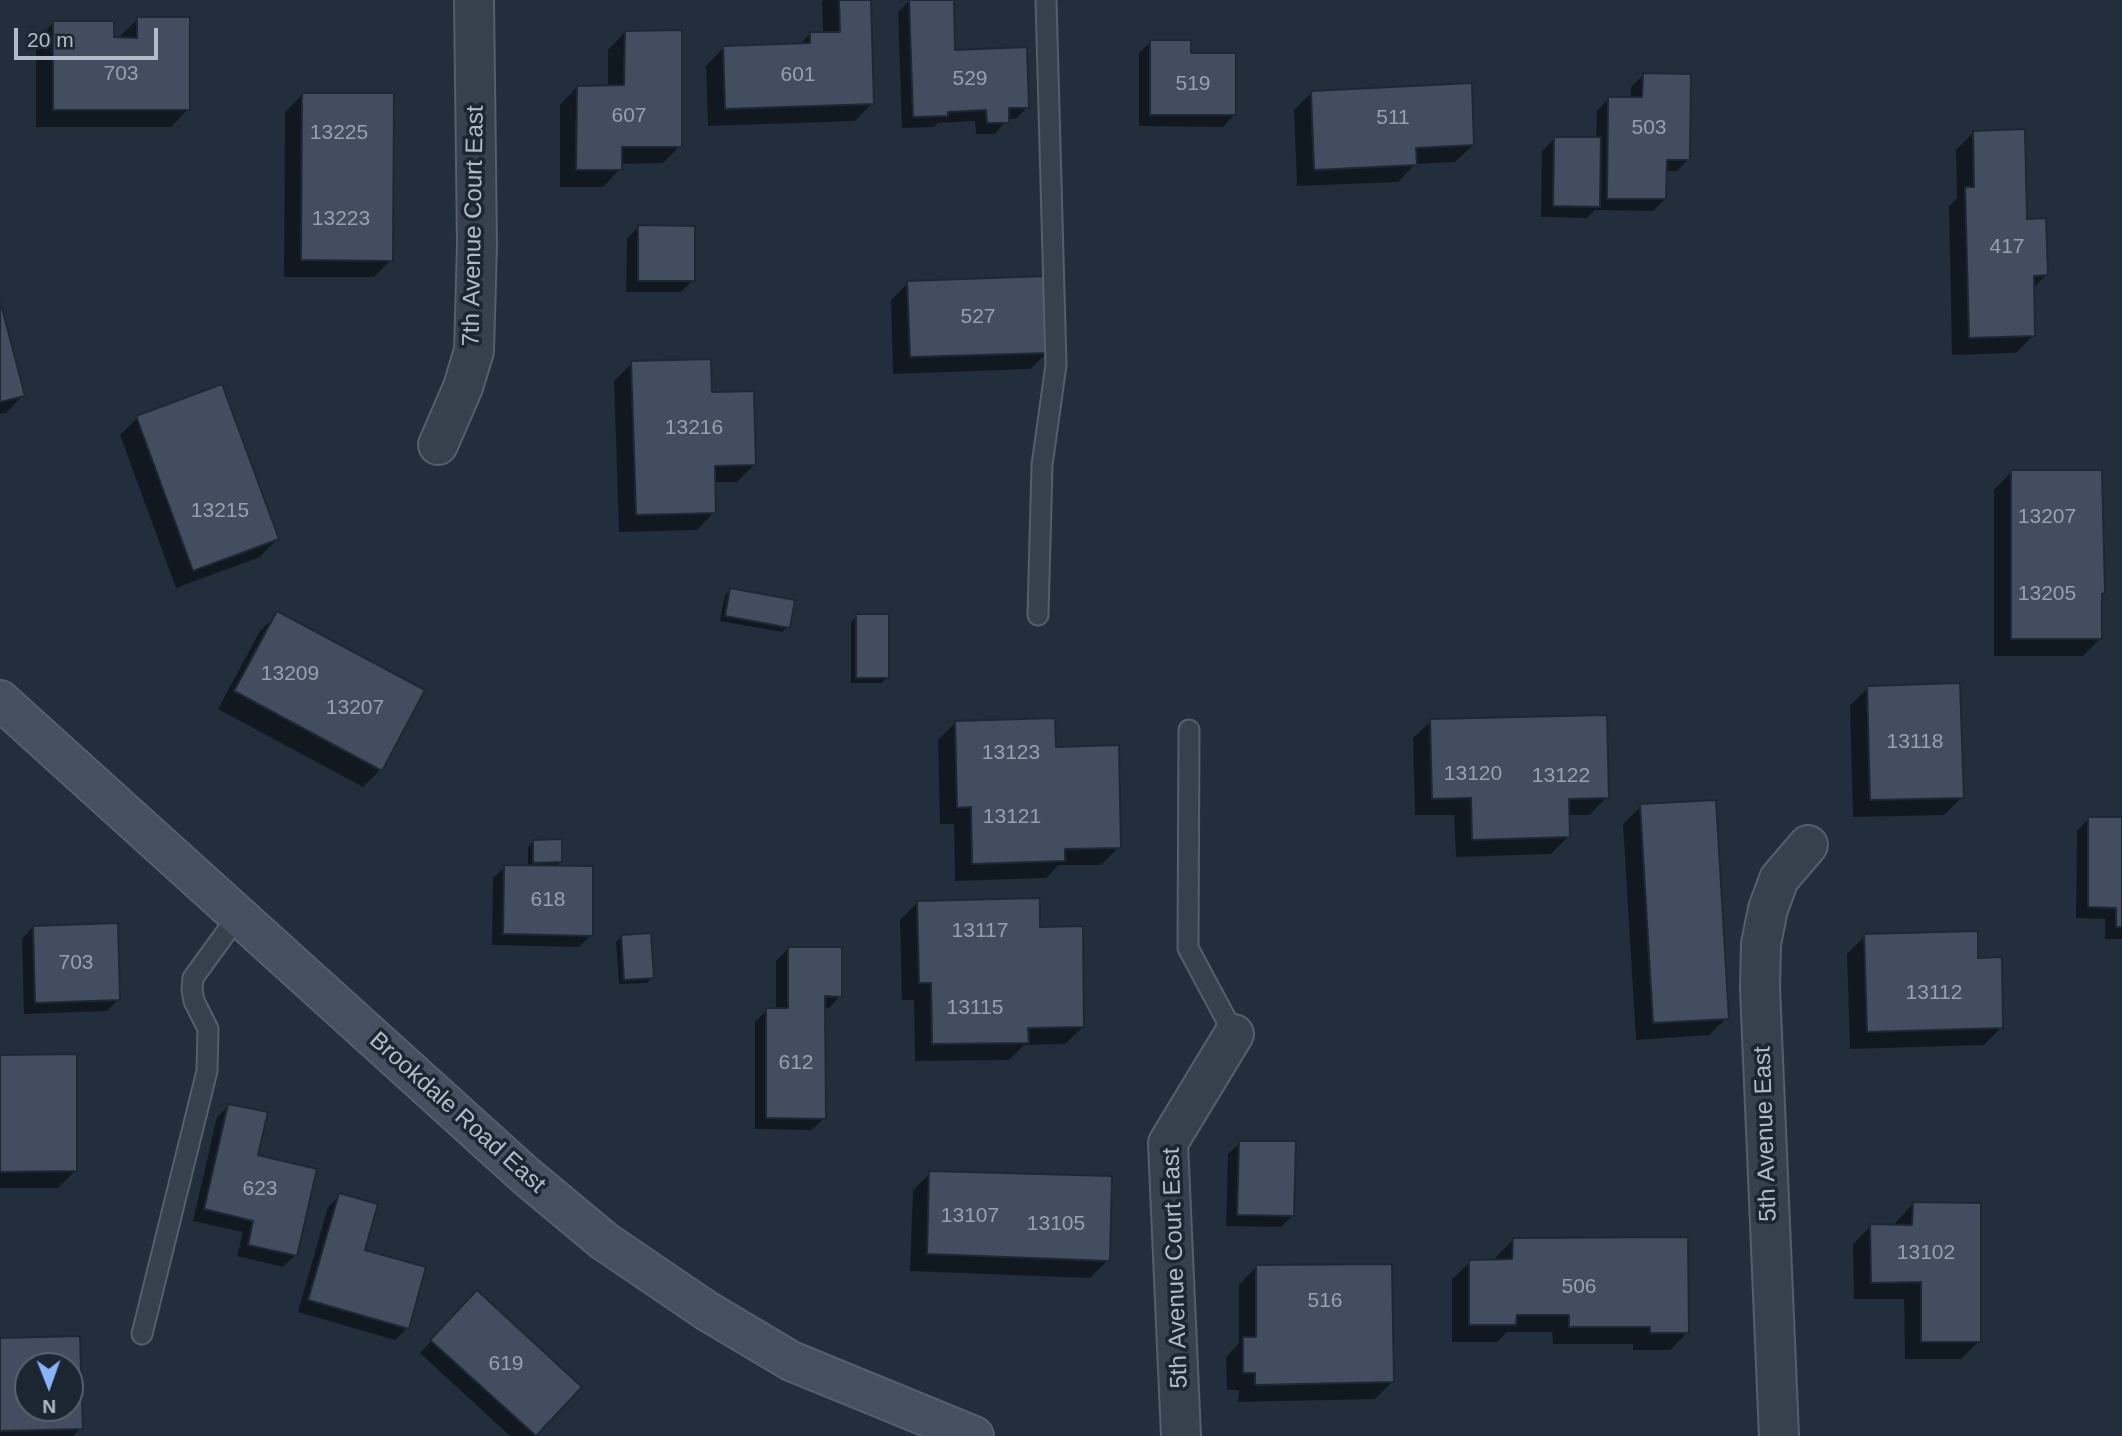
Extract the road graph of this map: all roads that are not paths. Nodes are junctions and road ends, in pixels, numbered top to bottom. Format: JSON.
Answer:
{"nodes":[{"id":1,"x":474,"y":0,"type":"edge"},
{"id":2,"x":1046,"y":0,"type":"edge"},
{"id":3,"x":438,"y":445,"type":"dead end"},
{"id":4,"x":1038,"y":615,"type":"dead end"},
{"id":5,"x":1,"y":704,"type":"edge"},
{"id":6,"x":1189,"y":730,"type":"dead end"},
{"id":7,"x":1808,"y":845,"type":"dead end"},
{"id":8,"x":238,"y":916,"type":"junction"},
{"id":9,"x":1234,"y":1034,"type":"joint"},
{"id":10,"x":142,"y":1334,"type":"dead end"},
{"id":11,"x":974,"y":1436,"type":"edge"},
{"id":12,"x":1181,"y":1436,"type":"edge"},
{"id":13,"x":1779,"y":1436,"type":"edge"}],
"edges":[{"from":1,"to":3,"type":"street","name":"7th Avenue Court East"},
{"from":2,"to":4,"type":"lane"},
{"from":5,"to":8,"type":"main road","name":"Brookdale Road East"},
{"from":6,"to":9,"type":"lane"},
{"from":7,"to":13,"type":"street","name":"5th Avenue East"},
{"from":8,"to":10,"type":"lane"},
{"from":8,"to":11,"type":"main road","name":"Brookdale Road East"},
{"from":9,"to":12,"type":"street","name":"5th Avenue Court East"}]}
